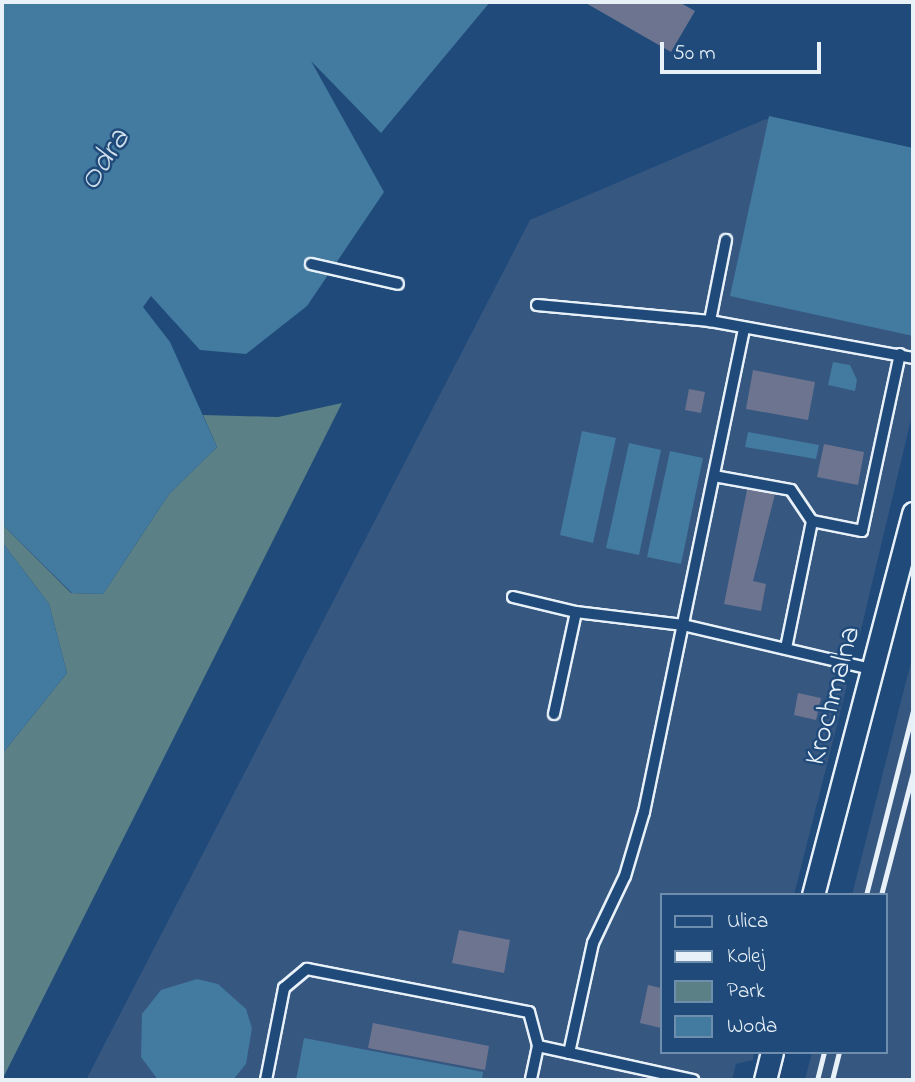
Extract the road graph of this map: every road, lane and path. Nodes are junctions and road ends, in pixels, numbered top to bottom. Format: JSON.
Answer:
{"nodes":[{"id":1,"x":726,"y":240,"type":"dead end"},
{"id":2,"x":311,"y":264,"type":"dead end"},
{"id":3,"x":398,"y":284,"type":"dead end"},
{"id":4,"x":537,"y":305,"type":"dead end"},
{"id":5,"x":710,"y":321,"type":"junction"},
{"id":6,"x":744,"y":329,"type":"junction"},
{"id":7,"x":900,"y":354,"type":"junction"},
{"id":8,"x":913,"y":358,"type":"edge"},
{"id":9,"x":714,"y":476,"type":"junction"},
{"id":10,"x":913,"y":513,"type":"edge"},
{"id":11,"x":812,"y":521,"type":"junction"},
{"id":12,"x":513,"y":597,"type":"dead end"},
{"id":13,"x":576,"y":612,"type":"junction"},
{"id":14,"x":683,"y":625,"type":"junction"},
{"id":15,"x":786,"y":648,"type":"junction"},
{"id":16,"x":871,"y":669,"type":"junction"},
{"id":17,"x":554,"y":714,"type":"dead end"},
{"id":18,"x":814,"y":893,"type":"edge"},
{"id":19,"x":538,"y":1046,"type":"junction"},
{"id":20,"x":569,"y":1053,"type":"junction"},
{"id":21,"x":772,"y":1054,"type":"edge"},
{"id":22,"x":266,"y":1080,"type":"edge"},
{"id":23,"x":531,"y":1080,"type":"edge"},
{"id":24,"x":694,"y":1080,"type":"edge"},
{"id":25,"x":765,"y":1080,"type":"edge"}],
"edges":[{"from":1,"to":5,"type":"lane"},
{"from":2,"to":3,"type":"lane"},
{"from":4,"to":5,"type":"lane"},
{"from":5,"to":6,"type":"lane"},
{"from":6,"to":7,"type":"lane"},
{"from":6,"to":9,"type":"lane"},
{"from":7,"to":8,"type":"lane"},
{"from":7,"to":11,"type":"lane"},
{"from":9,"to":11,"type":"lane"},
{"from":9,"to":14,"type":"lane"},
{"from":10,"to":16,"type":"street","name":"Krochmalna"},
{"from":11,"to":15,"type":"lane"},
{"from":12,"to":13,"type":"lane"},
{"from":13,"to":14,"type":"lane"},
{"from":13,"to":17,"type":"lane"},
{"from":14,"to":15,"type":"lane"},
{"from":14,"to":20,"type":"lane"},
{"from":15,"to":16,"type":"lane"},
{"from":16,"to":18,"type":"street","name":"Krochmalna"},
{"from":19,"to":20,"type":"lane"},
{"from":19,"to":22,"type":"lane"},
{"from":19,"to":23,"type":"lane"},
{"from":20,"to":24,"type":"lane"},
{"from":21,"to":25,"type":"street"}]}
